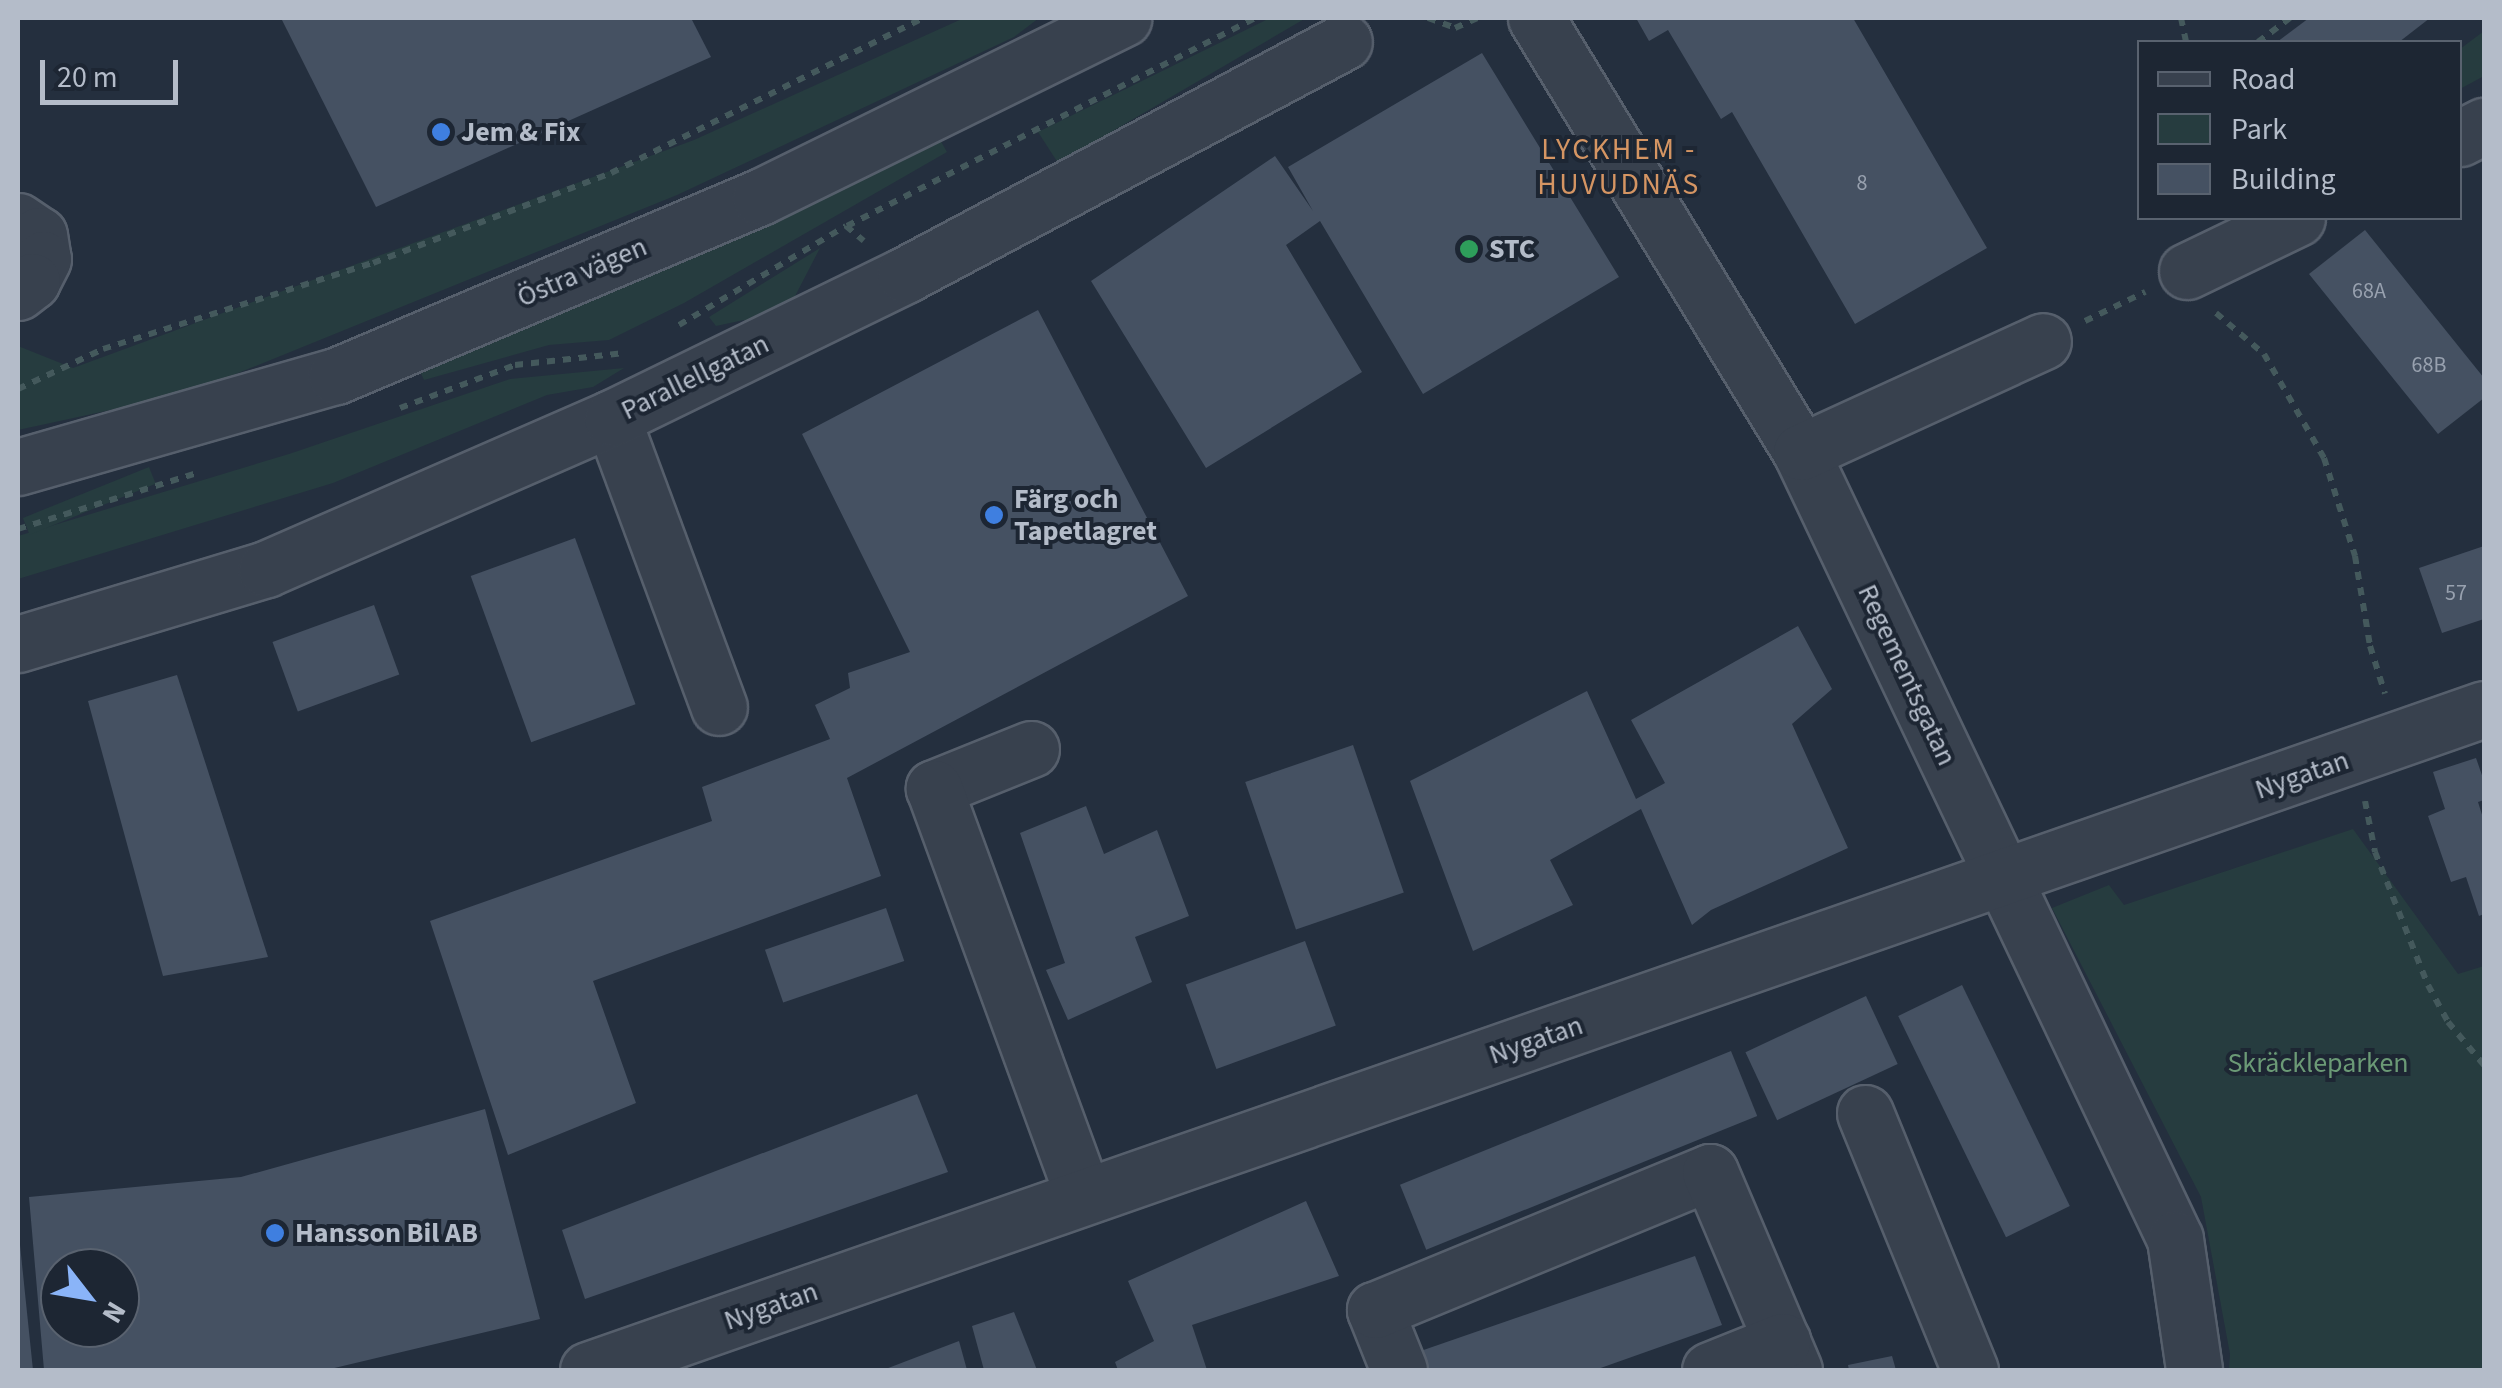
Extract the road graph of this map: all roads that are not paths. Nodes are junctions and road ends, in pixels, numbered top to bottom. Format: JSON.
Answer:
{"nodes":[{"id":1,"x":1123,"y":18,"type":"edge"},
{"id":2,"x":1536,"y":18,"type":"edge"},
{"id":3,"x":1344,"y":42,"type":"dead end"},
{"id":4,"x":2293,"y":220,"type":"edge"},
{"id":5,"x":18,"y":221,"type":"edge"},
{"id":6,"x":2188,"y":272,"type":"road end"},
{"id":7,"x":18,"y":292,"type":"edge"},
{"id":8,"x":2043,"y":341,"type":"road end"},
{"id":9,"x":612,"y":418,"type":"junction"},
{"id":10,"x":1802,"y":452,"type":"junction"},
{"id":11,"x":18,"y":467,"type":"edge"},
{"id":12,"x":18,"y":644,"type":"edge"},
{"id":13,"x":719,"y":708,"type":"dead end"},
{"id":14,"x":2484,"y":709,"type":"edge"},
{"id":15,"x":1032,"y":749,"type":"dead end"},
{"id":16,"x":2004,"y":878,"type":"junction"},
{"id":17,"x":1865,"y":1113,"type":"dead end"},
{"id":18,"x":1084,"y":1196,"type":"junction"},
{"id":19,"x":1788,"y":1356,"type":"edge"},
{"id":20,"x":588,"y":1370,"type":"edge"},
{"id":21,"x":1399,"y":1370,"type":"edge"},
{"id":22,"x":1710,"y":1370,"type":"edge"},
{"id":23,"x":1970,"y":1370,"type":"edge"},
{"id":24,"x":2194,"y":1370,"type":"edge"}],
"edges":[{"from":1,"to":11,"type":"street","name":"Östra vägen"},
{"from":2,"to":10,"type":"street","name":"Regementsgatan"},
{"from":3,"to":9,"type":"street","name":"Parallellgatan"},
{"from":4,"to":6,"type":"street"},
{"from":5,"to":7,"type":"street"},
{"from":8,"to":10,"type":"street"},
{"from":9,"to":12,"type":"street","name":"Parallellgatan"},
{"from":9,"to":13,"type":"street"},
{"from":10,"to":16,"type":"street","name":"Regementsgatan"},
{"from":14,"to":16,"type":"street","name":"Nygatan"},
{"from":15,"to":18,"type":"street"},
{"from":16,"to":18,"type":"street","name":"Nygatan"},
{"from":16,"to":24,"type":"street","name":"Regementsgatan"},
{"from":17,"to":23,"type":"street"},
{"from":18,"to":20,"type":"street","name":"Nygatan"},
{"from":19,"to":21,"type":"street"},
{"from":19,"to":22,"type":"street"}]}
